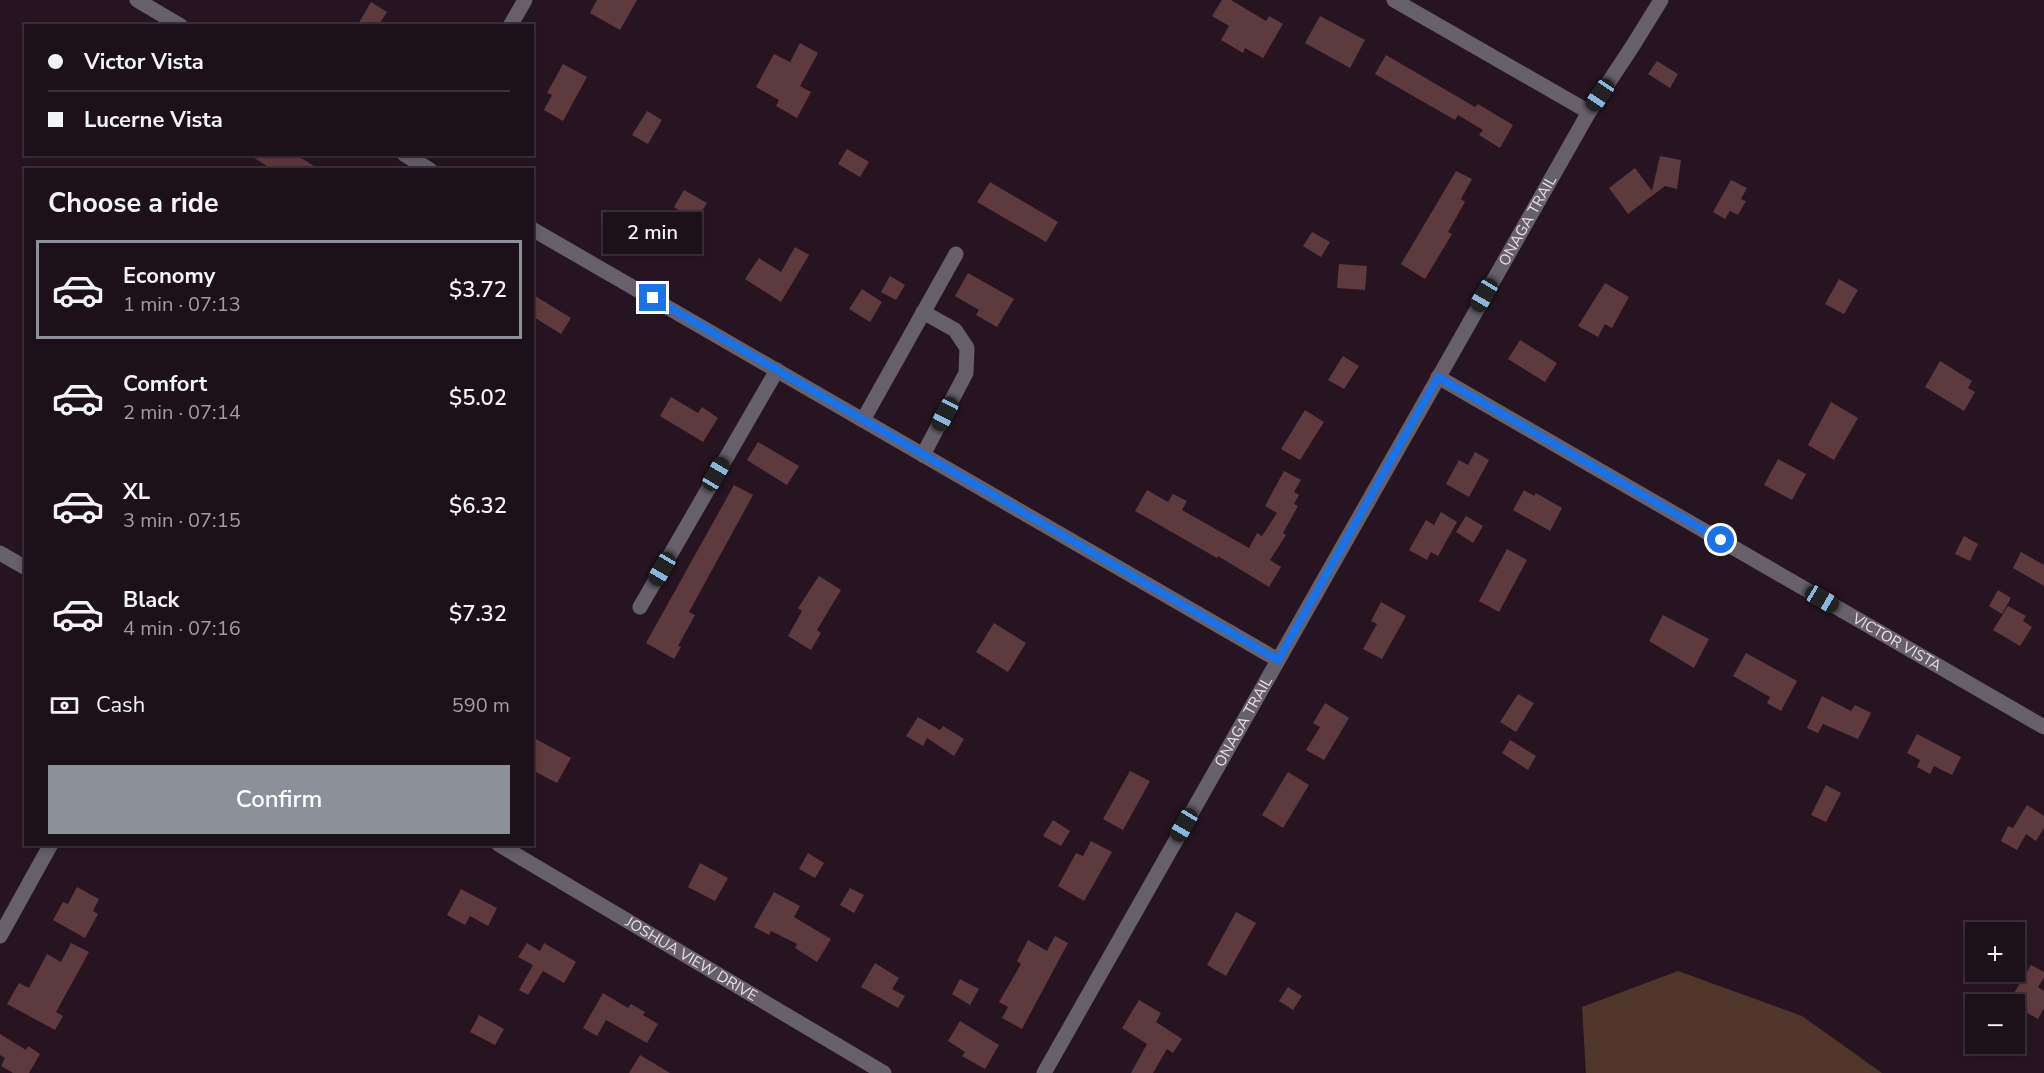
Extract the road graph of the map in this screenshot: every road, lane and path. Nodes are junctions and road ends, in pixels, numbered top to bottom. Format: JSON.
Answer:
{"nodes":[{"id":1,"x":137,"y":0,"type":"edge"},
{"id":2,"x":525,"y":0,"type":"edge"},
{"id":3,"x":1394,"y":0,"type":"edge"},
{"id":4,"x":1661,"y":0,"type":"edge"},
{"id":5,"x":178,"y":24,"type":"edge"},
{"id":6,"x":511,"y":24,"type":"edge"},
{"id":7,"x":1589,"y":112,"type":"junction"},
{"id":8,"x":407,"y":156,"type":"edge"},
{"id":9,"x":427,"y":168,"type":"edge"},
{"id":10,"x":534,"y":230,"type":"edge"},
{"id":11,"x":956,"y":254,"type":"dead end"},
{"id":12,"x":923,"y":312,"type":"junction"},
{"id":13,"x":777,"y":370,"type":"junction"},
{"id":14,"x":1438,"y":377,"type":"junction"},
{"id":15,"x":863,"y":420,"type":"junction"},
{"id":16,"x":923,"y":454,"type":"junction"},
{"id":17,"x":0,"y":553,"type":"edge"},
{"id":18,"x":24,"y":567,"type":"edge"},
{"id":19,"x":640,"y":607,"type":"dead end"},
{"id":20,"x":1278,"y":660,"type":"junction"},
{"id":21,"x":2044,"y":728,"type":"edge"},
{"id":22,"x":50,"y":846,"type":"edge"},
{"id":23,"x":501,"y":846,"type":"edge"},
{"id":24,"x":0,"y":936,"type":"edge"},
{"id":25,"x":884,"y":1073,"type":"edge"},
{"id":26,"x":1044,"y":1073,"type":"edge"}],
"edges":[{"from":1,"to":5,"type":"street"},
{"from":2,"to":6,"type":"street"},
{"from":3,"to":7,"type":"street"},
{"from":4,"to":7,"type":"street","name":"ONAGA TRAIL"},
{"from":7,"to":14,"type":"street","name":"ONAGA TRAIL"},
{"from":8,"to":9,"type":"street"},
{"from":10,"to":13,"type":"street"},
{"from":11,"to":12,"type":"street"},
{"from":12,"to":15,"type":"street"},
{"from":12,"to":16,"type":"street"},
{"from":13,"to":15,"type":"street"},
{"from":13,"to":19,"type":"street"},
{"from":14,"to":20,"type":"street","name":"ONAGA TRAIL"},
{"from":14,"to":21,"type":"street","name":"VICTOR VISTA"},
{"from":15,"to":16,"type":"street"},
{"from":16,"to":20,"type":"street"},
{"from":17,"to":18,"type":"street"},
{"from":20,"to":26,"type":"street","name":"ONAGA TRAIL"},
{"from":22,"to":24,"type":"street"},
{"from":23,"to":25,"type":"street","name":"JOSHUA VIEW DRIVE"}]}
